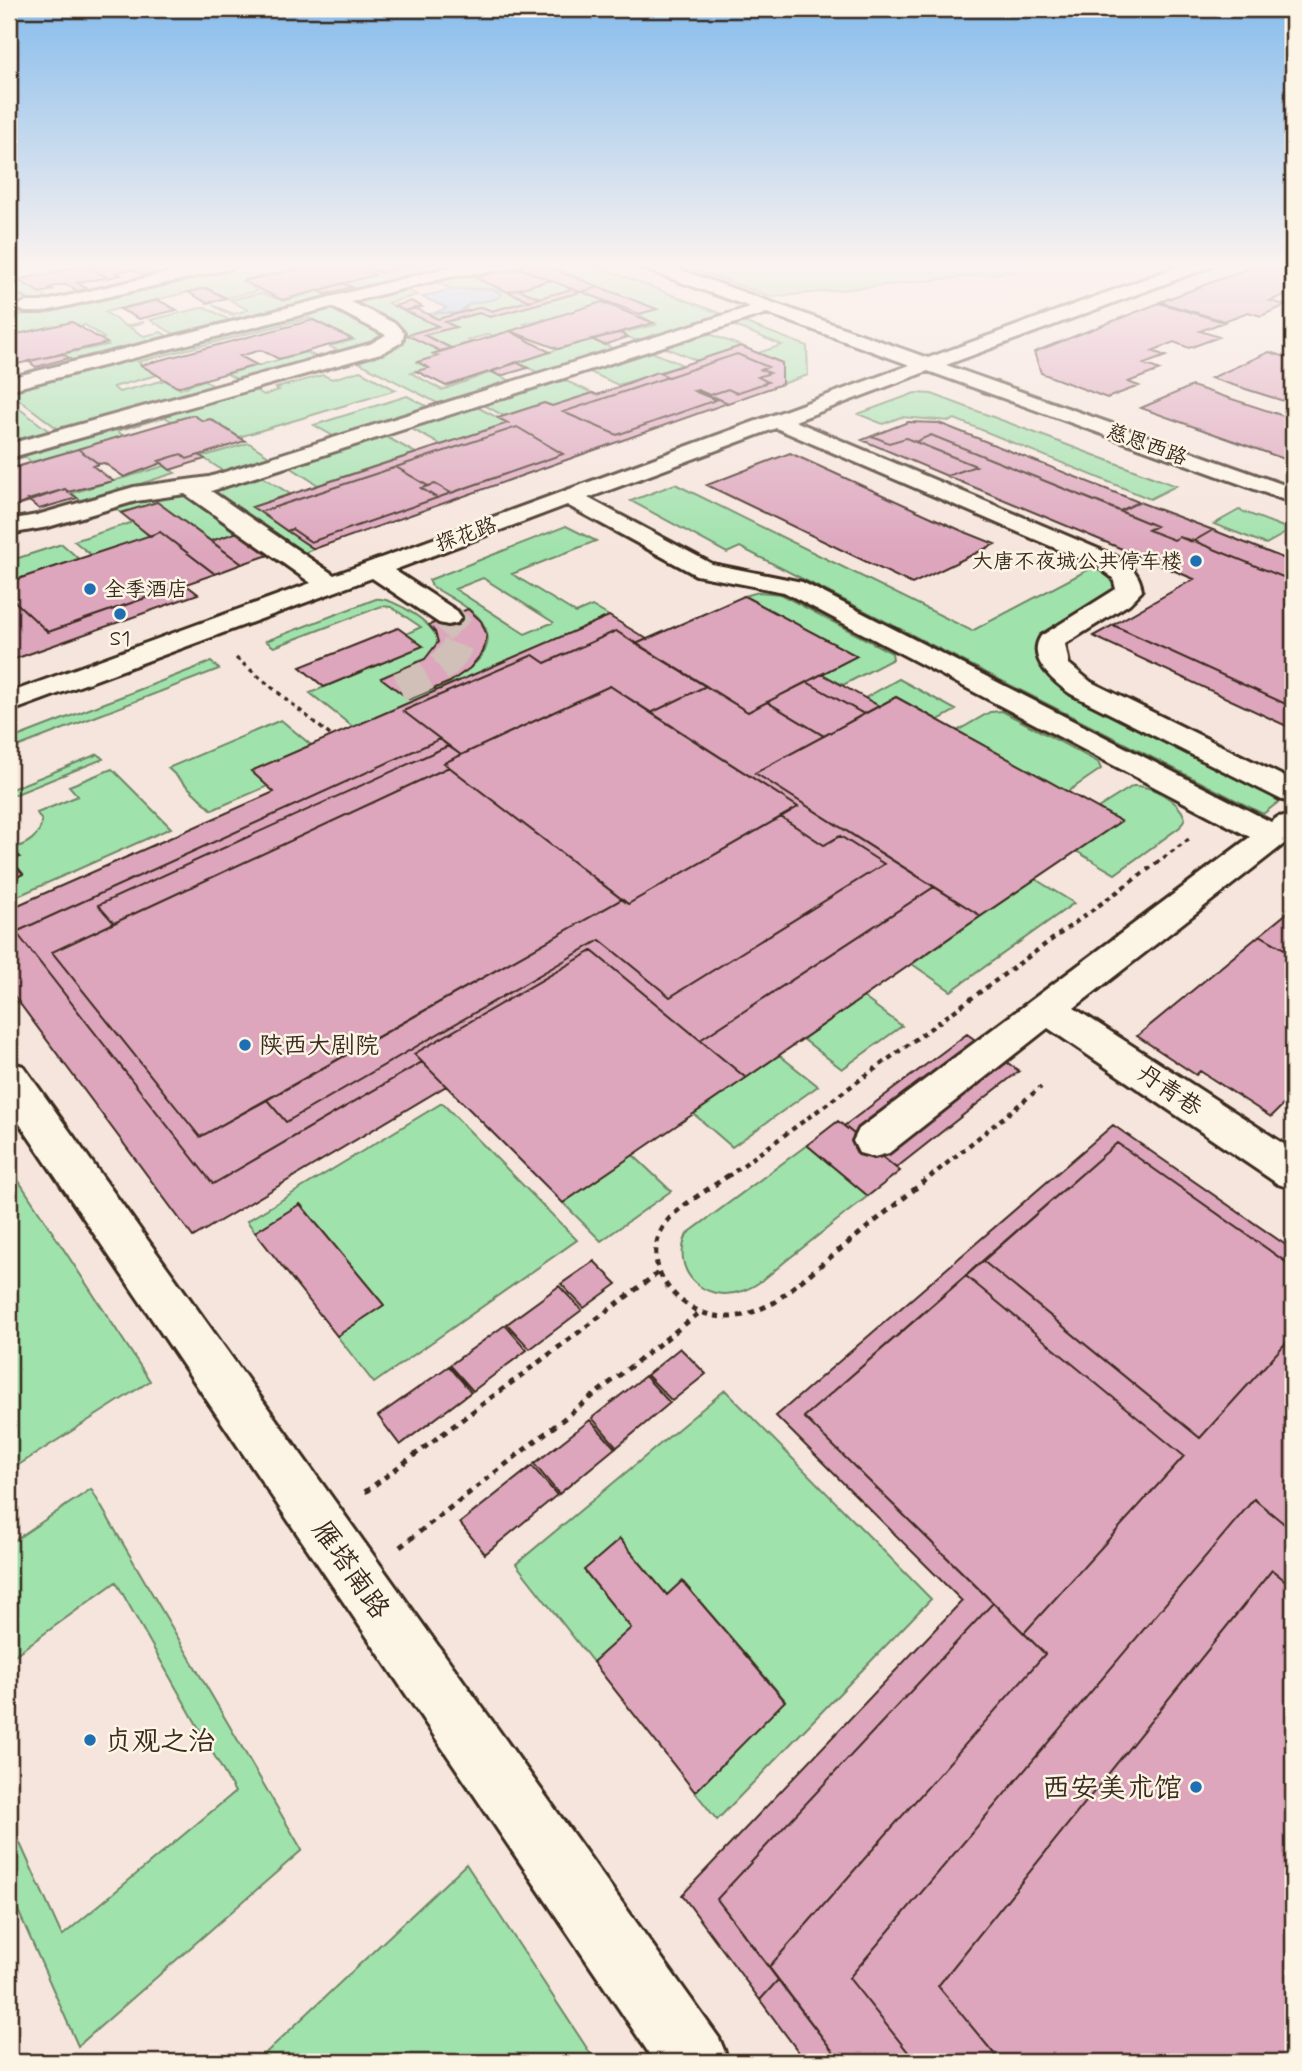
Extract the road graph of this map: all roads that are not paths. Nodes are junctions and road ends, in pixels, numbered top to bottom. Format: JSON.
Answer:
{"nodes":[{"id":1,"x":104,"y":360,"type":"edge"},
{"id":2,"x":335,"y":360,"type":"edge"},
{"id":3,"x":601,"y":360,"type":"edge"},
{"id":4,"x":910,"y":360,"type":"edge"},
{"id":5,"x":939,"y":360,"type":"edge"},
{"id":6,"x":924,"y":365,"type":"junction"},
{"id":7,"x":9,"y":384,"type":"edge"},
{"id":8,"x":775,"y":420,"type":"junction"},
{"id":9,"x":9,"y":451,"type":"edge"},
{"id":10,"x":193,"y":489,"type":"junction"},
{"id":11,"x":567,"y":496,"type":"junction"},
{"id":12,"x":1293,"y":496,"type":"edge"},
{"id":13,"x":9,"y":527,"type":"edge"},
{"id":14,"x":374,"y":568,"type":"junction"},
{"id":15,"x":330,"y":584,"type":"junction"},
{"id":16,"x":448,"y":617,"type":"tunnel mouth"},
{"id":17,"x":9,"y":703,"type":"edge"},
{"id":18,"x":1293,"y":793,"type":"edge"},
{"id":19,"x":1283,"y":828,"type":"edge"},
{"id":20,"x":1047,"y":1009,"type":"junction"},
{"id":21,"x":9,"y":1077,"type":"edge"},
{"id":22,"x":874,"y":1141,"type":"dead end"},
{"id":23,"x":1293,"y":1172,"type":"edge"},
{"id":24,"x":695,"y":2062,"type":"edge"}],
"edges":[{"from":1,"to":7,"type":"street"},
{"from":2,"to":9,"type":"street"},
{"from":3,"to":10,"type":"street"},
{"from":4,"to":6,"type":"street","name":"慈恩西路"},
{"from":5,"to":6,"type":"street","name":"探花路"},
{"from":6,"to":8,"type":"street","name":"探花路"},
{"from":6,"to":12,"type":"street","name":"慈恩西路"},
{"from":8,"to":11,"type":"street","name":"探花路"},
{"from":8,"to":18,"type":"street"},
{"from":10,"to":13,"type":"street"},
{"from":10,"to":15,"type":"street"},
{"from":11,"to":14,"type":"street","name":"探花路"},
{"from":11,"to":19,"type":"street"},
{"from":14,"to":15,"type":"street","name":"探花路"},
{"from":14,"to":16,"type":"street"},
{"from":15,"to":17,"type":"street","name":"探花路"},
{"from":19,"to":20,"type":"street"},
{"from":20,"to":22,"type":"street"},
{"from":20,"to":23,"type":"street","name":"丹青巷"},
{"from":21,"to":24,"type":"street","name":"雁塔南路"}]}
